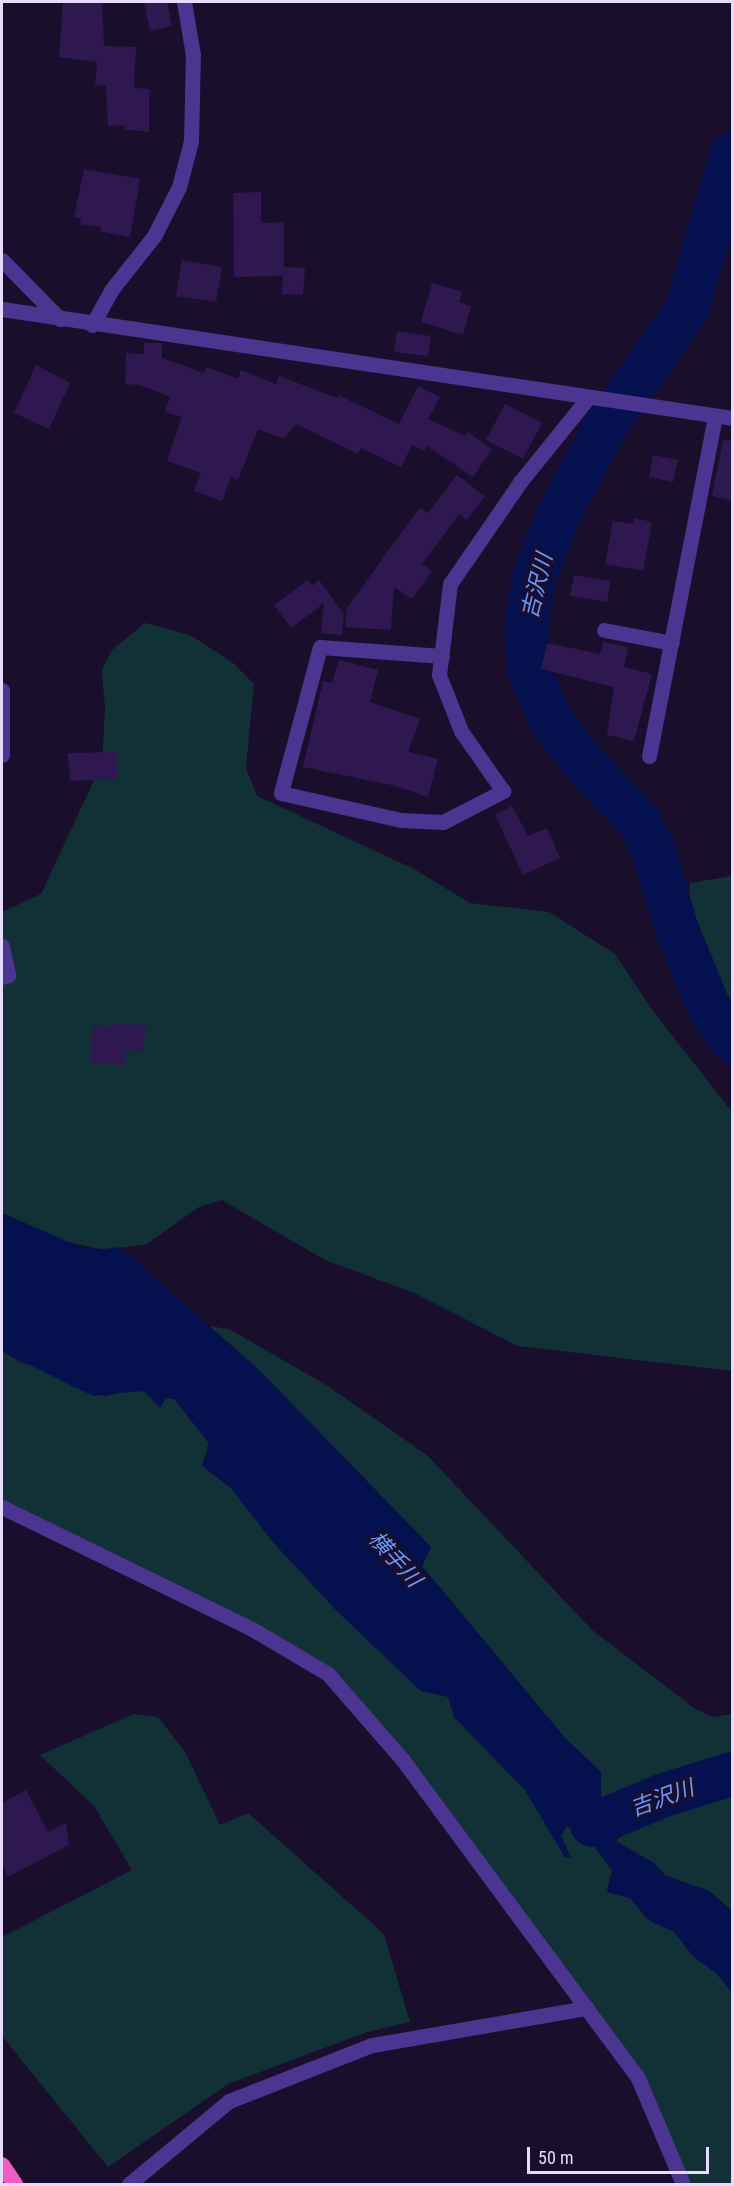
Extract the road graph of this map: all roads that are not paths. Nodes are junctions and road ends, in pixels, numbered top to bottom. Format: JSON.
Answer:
{"nodes":[{"id":1,"x":184,"y":2,"type":"edge"},
{"id":2,"x":2,"y":260,"type":"edge"},
{"id":3,"x":2,"y":309,"type":"edge"},
{"id":4,"x":60,"y":319,"type":"junction"},
{"id":5,"x":93,"y":325,"type":"junction"},
{"id":6,"x":588,"y":398,"type":"junction"},
{"id":7,"x":715,"y":416,"type":"junction"},
{"id":8,"x":732,"y":418,"type":"edge"},
{"id":9,"x":604,"y":630,"type":"dead end"},
{"id":10,"x":672,"y":643,"type":"junction"},
{"id":11,"x":442,"y":656,"type":"junction"},
{"id":12,"x":2,"y":690,"type":"edge"},
{"id":13,"x":2,"y":748,"type":"edge"},
{"id":14,"x":649,"y":756,"type":"dead end"},
{"id":15,"x":2,"y":946,"type":"edge"},
{"id":16,"x":2,"y":977,"type":"edge"},
{"id":17,"x":2,"y":1507,"type":"edge"},
{"id":18,"x":587,"y":2008,"type":"junction"},
{"id":19,"x":2,"y":2165,"type":"edge"},
{"id":20,"x":15,"y":2184,"type":"edge"},
{"id":21,"x":129,"y":2184,"type":"edge"},
{"id":22,"x":683,"y":2184,"type":"edge"}],
"edges":[{"from":1,"to":5,"type":"street"},
{"from":2,"to":4,"type":"street"},
{"from":3,"to":4,"type":"street"},
{"from":4,"to":5,"type":"street"},
{"from":5,"to":6,"type":"street"},
{"from":6,"to":7,"type":"street"},
{"from":6,"to":11,"type":"street"},
{"from":7,"to":8,"type":"street"},
{"from":7,"to":10,"type":"street"},
{"from":9,"to":10,"type":"street"},
{"from":10,"to":14,"type":"street"},
{"from":11,"to":11,"type":"street"},
{"from":12,"to":13,"type":"street"},
{"from":15,"to":16,"type":"street"},
{"from":17,"to":18,"type":"street"},
{"from":18,"to":21,"type":"street"},
{"from":18,"to":22,"type":"street"},
{"from":19,"to":20,"type":"highway"}]}
